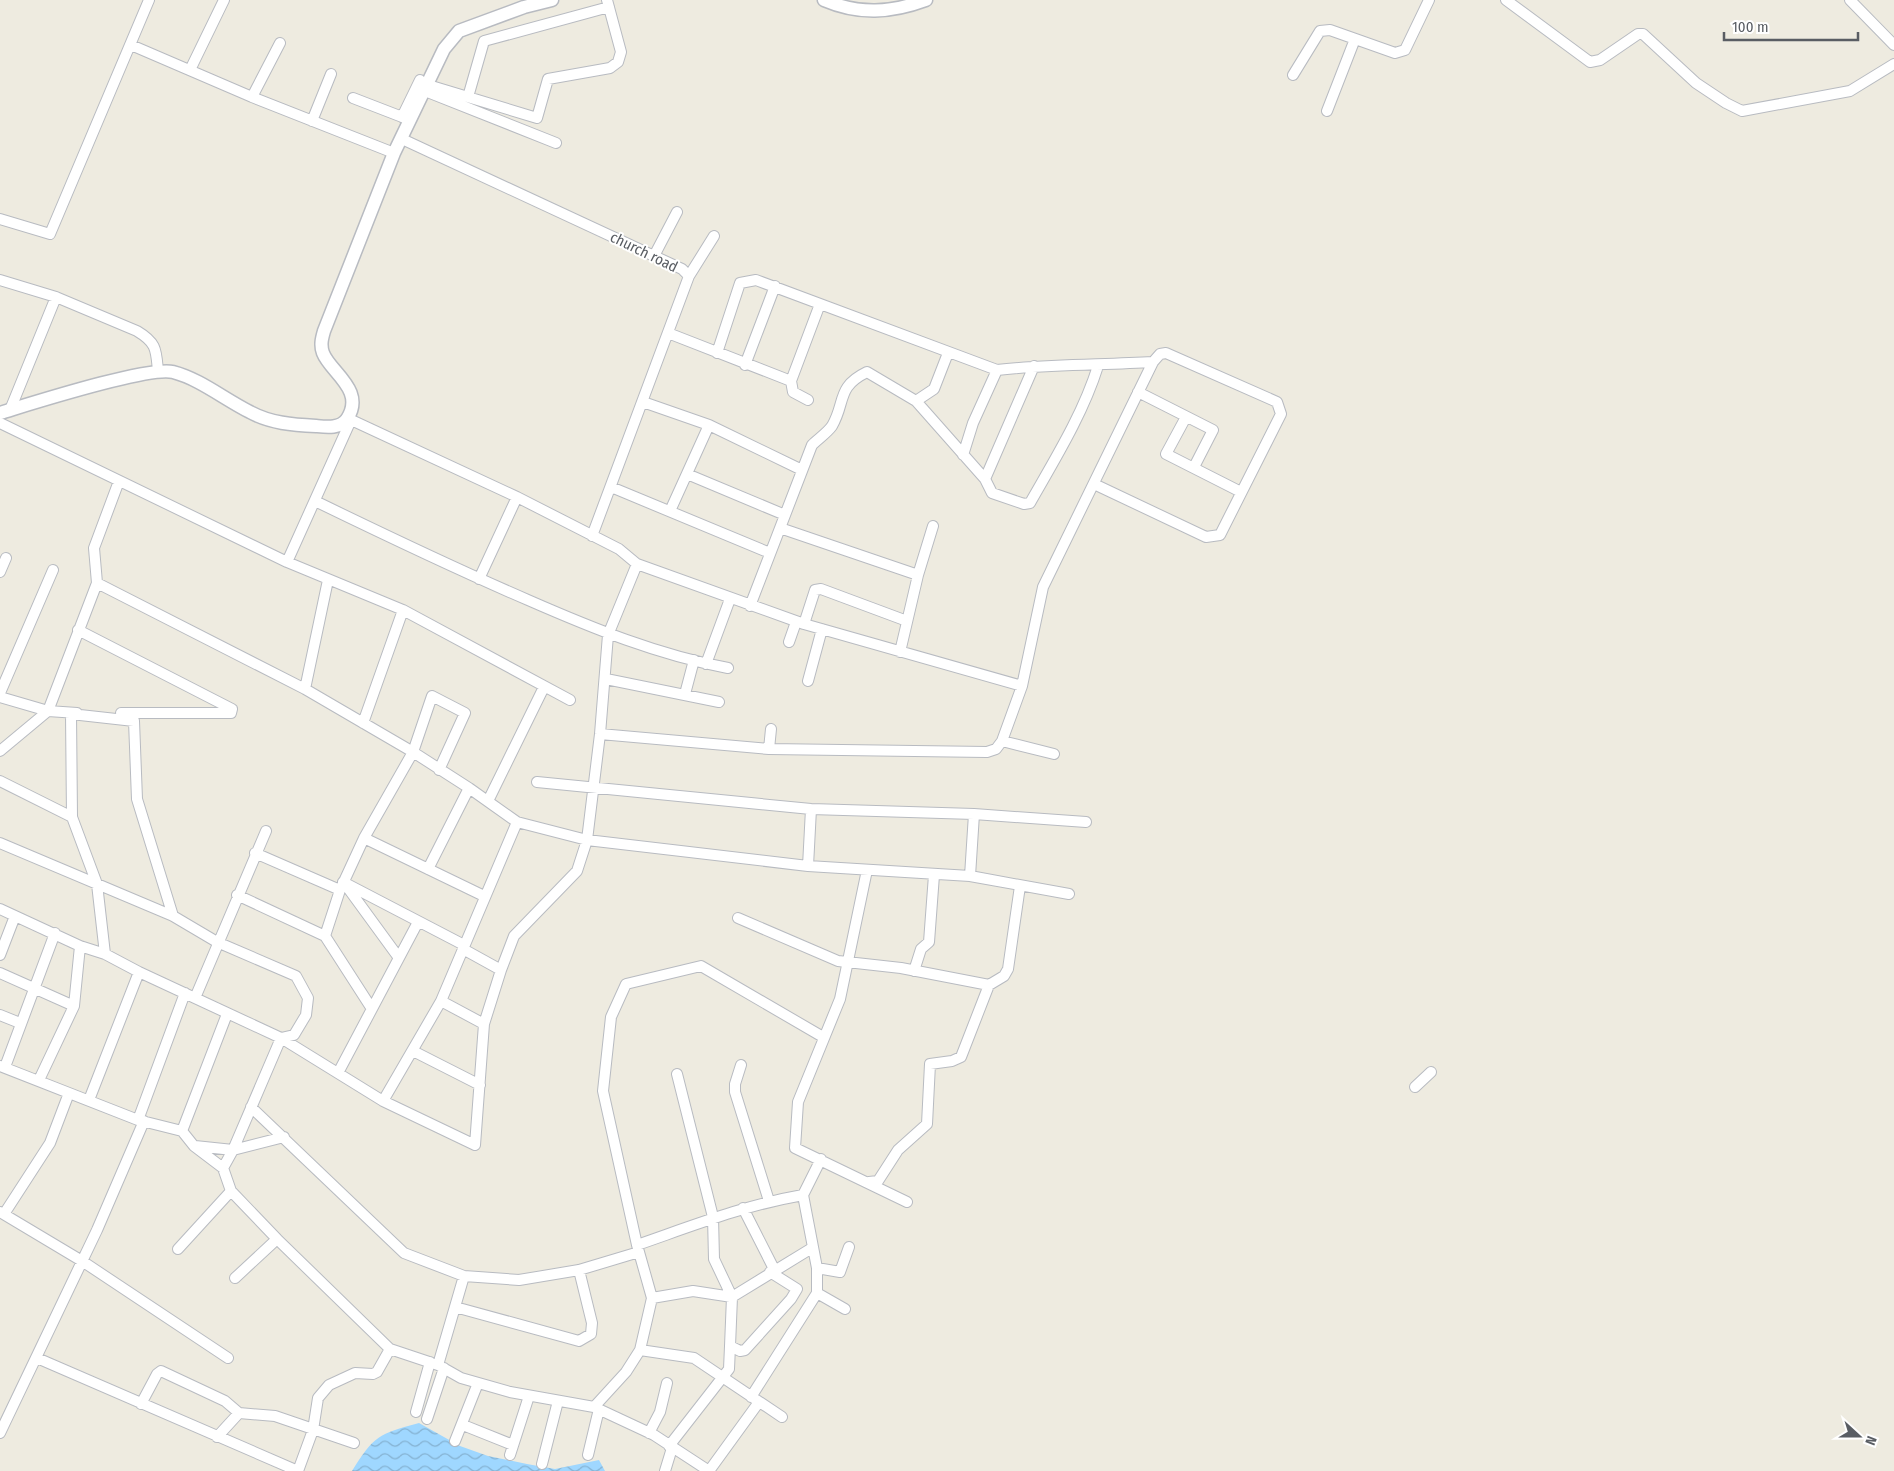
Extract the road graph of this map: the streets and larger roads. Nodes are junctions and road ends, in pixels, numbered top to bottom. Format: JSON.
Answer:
{"nodes":[{"id":1,"x":149,"y":0,"type":"edge"},
{"id":2,"x":224,"y":0,"type":"edge"},
{"id":3,"x":552,"y":0,"type":"edge"},
{"id":4,"x":824,"y":0,"type":"edge"},
{"id":5,"x":926,"y":0,"type":"edge"},
{"id":6,"x":1429,"y":0,"type":"edge"},
{"id":7,"x":1506,"y":0,"type":"edge"},
{"id":8,"x":1850,"y":0,"type":"edge"},
{"id":9,"x":523,"y":4,"type":"edge"},
{"id":10,"x":608,"y":4,"type":"edge"},
{"id":11,"x":1355,"y":39,"type":"junction"},
{"id":12,"x":280,"y":43,"type":"dead end"},
{"id":13,"x":131,"y":45,"type":"junction"},
{"id":14,"x":1894,"y":45,"type":"edge"},
{"id":15,"x":1894,"y":64,"type":"edge"},
{"id":16,"x":190,"y":70,"type":"junction"},
{"id":17,"x":331,"y":74,"type":"dead end"},
{"id":18,"x":1293,"y":75,"type":"dead end"},
{"id":19,"x":424,"y":85,"type":"junction"},
{"id":20,"x":252,"y":96,"type":"junction"},
{"id":21,"x":468,"y":97,"type":"junction"},
{"id":22,"x":353,"y":98,"type":"dead end"},
{"id":23,"x":1326,"y":111,"type":"dead end"},
{"id":24,"x":406,"y":119,"type":"junction"},
{"id":25,"x":312,"y":120,"type":"junction"},
{"id":26,"x":402,"y":139,"type":"junction"},
{"id":27,"x":556,"y":143,"type":"dead end"},
{"id":28,"x":394,"y":153,"type":"junction"},
{"id":29,"x":677,"y":212,"type":"dead end"},
{"id":30,"x":0,"y":220,"type":"edge"},
{"id":31,"x":714,"y":236,"type":"dead end"},
{"id":32,"x":654,"y":256,"type":"junction"},
{"id":33,"x":689,"y":276,"type":"junction"},
{"id":34,"x":0,"y":281,"type":"edge"},
{"id":35,"x":775,"y":286,"type":"junction"},
{"id":36,"x":56,"y":297,"type":"junction"},
{"id":37,"x":820,"y":304,"type":"junction"},
{"id":38,"x":668,"y":333,"type":"junction"},
{"id":39,"x":717,"y":353,"type":"junction"},
{"id":40,"x":948,"y":353,"type":"junction"},
{"id":41,"x":1153,"y":362,"type":"junction"},
{"id":42,"x":745,"y":365,"type":"junction"},
{"id":43,"x":1034,"y":366,"type":"junction"},
{"id":44,"x":1098,"y":366,"type":"junction"},
{"id":45,"x":997,"y":370,"type":"junction"},
{"id":46,"x":158,"y":371,"type":"junction"},
{"id":47,"x":790,"y":381,"type":"junction"},
{"id":48,"x":1138,"y":392,"type":"junction"},
{"id":49,"x":808,"y":400,"type":"dead end"},
{"id":50,"x":916,"y":401,"type":"junction"},
{"id":51,"x":643,"y":402,"type":"junction"},
{"id":52,"x":5,"y":412,"type":"edge"},
{"id":53,"x":1186,"y":417,"type":"junction"},
{"id":54,"x":349,"y":419,"type":"junction"},
{"id":55,"x":0,"y":424,"type":"edge"},
{"id":56,"x":709,"y":424,"type":"junction"},
{"id":57,"x":963,"y":455,"type":"junction"},
{"id":58,"x":1194,"y":467,"type":"junction"},
{"id":59,"x":802,"y":470,"type":"junction"},
{"id":60,"x":687,"y":474,"type":"junction"},
{"id":61,"x":985,"y":479,"type":"junction"},
{"id":62,"x":119,"y":481,"type":"junction"},
{"id":63,"x":1094,"y":484,"type":"junction"},
{"id":64,"x":611,"y":487,"type":"junction"},
{"id":65,"x":1242,"y":492,"type":"junction"},
{"id":66,"x":517,"y":497,"type":"junction"},
{"id":67,"x":315,"y":501,"type":"junction"},
{"id":68,"x":670,"y":511,"type":"junction"},
{"id":69,"x":785,"y":515,"type":"junction"},
{"id":70,"x":933,"y":526,"type":"dead end"},
{"id":71,"x":780,"y":528,"type":"junction"},
{"id":72,"x":592,"y":536,"type":"junction"},
{"id":73,"x":770,"y":553,"type":"junction"},
{"id":74,"x":6,"y":558,"type":"dead end"},
{"id":75,"x":287,"y":562,"type":"junction"},
{"id":76,"x":637,"y":564,"type":"junction"},
{"id":77,"x":53,"y":570,"type":"dead end"},
{"id":78,"x":0,"y":572,"type":"edge"},
{"id":79,"x":918,"y":575,"type":"junction"},
{"id":80,"x":479,"y":579,"type":"junction"},
{"id":81,"x":328,"y":580,"type":"junction"},
{"id":82,"x":97,"y":583,"type":"junction"},
{"id":83,"x":730,"y":598,"type":"junction"},
{"id":84,"x":750,"y":606,"type":"junction"},
{"id":85,"x":403,"y":610,"type":"junction"},
{"id":86,"x":907,"y":621,"type":"junction"},
{"id":87,"x":800,"y":623,"type":"junction"},
{"id":88,"x":822,"y":629,"type":"junction"},
{"id":89,"x":78,"y":630,"type":"junction"},
{"id":90,"x":608,"y":635,"type":"junction"},
{"id":91,"x":789,"y":642,"type":"dead end"},
{"id":92,"x":900,"y":652,"type":"junction"},
{"id":93,"x":694,"y":660,"type":"junction"},
{"id":94,"x":706,"y":664,"type":"junction"},
{"id":95,"x":728,"y":668,"type":"dead end"},
{"id":96,"x":606,"y":680,"type":"junction"},
{"id":97,"x":808,"y":681,"type":"dead end"},
{"id":98,"x":1022,"y":686,"type":"junction"},
{"id":99,"x":544,"y":687,"type":"junction"},
{"id":100,"x":305,"y":689,"type":"junction"},
{"id":101,"x":685,"y":694,"type":"junction"},
{"id":102,"x":0,"y":695,"type":"edge"},
{"id":103,"x":570,"y":700,"type":"dead end"},
{"id":104,"x":719,"y":702,"type":"dead end"},
{"id":105,"x":48,"y":711,"type":"junction"},
{"id":106,"x":71,"y":714,"type":"junction"},
{"id":107,"x":363,"y":723,"type":"junction"},
{"id":108,"x":771,"y":729,"type":"dead end"},
{"id":109,"x":600,"y":734,"type":"junction"},
{"id":110,"x":1002,"y":741,"type":"junction"},
{"id":111,"x":769,"y":749,"type":"junction"},
{"id":112,"x":0,"y":751,"type":"edge"},
{"id":113,"x":413,"y":752,"type":"junction"},
{"id":114,"x":1054,"y":754,"type":"dead end"},
{"id":115,"x":439,"y":770,"type":"junction"},
{"id":116,"x":0,"y":781,"type":"edge"},
{"id":117,"x":537,"y":782,"type":"dead end"},
{"id":118,"x":469,"y":788,"type":"junction"},
{"id":119,"x":593,"y":788,"type":"junction"},
{"id":120,"x":488,"y":801,"type":"junction"},
{"id":121,"x":810,"y":809,"type":"junction"},
{"id":122,"x":974,"y":814,"type":"junction"},
{"id":123,"x":72,"y":817,"type":"junction"},
{"id":124,"x":517,"y":822,"type":"junction"},
{"id":125,"x":1086,"y":822,"type":"dead end"},
{"id":126,"x":266,"y":831,"type":"dead end"},
{"id":127,"x":364,"y":838,"type":"junction"},
{"id":128,"x":586,"y":840,"type":"junction"},
{"id":129,"x":0,"y":843,"type":"edge"},
{"id":130,"x":255,"y":854,"type":"junction"},
{"id":131,"x":808,"y":866,"type":"junction"},
{"id":132,"x":428,"y":869,"type":"junction"},
{"id":133,"x":867,"y":870,"type":"junction"},
{"id":134,"x":934,"y":875,"type":"junction"},
{"id":135,"x":970,"y":876,"type":"junction"},
{"id":136,"x":97,"y":884,"type":"junction"},
{"id":137,"x":342,"y":886,"type":"junction"},
{"id":138,"x":1020,"y":886,"type":"junction"},
{"id":139,"x":1069,"y":894,"type":"dead end"},
{"id":140,"x":237,"y":895,"type":"junction"},
{"id":141,"x":484,"y":896,"type":"junction"},
{"id":142,"x":0,"y":909,"type":"edge"},
{"id":143,"x":15,"y":916,"type":"junction"},
{"id":144,"x":173,"y":916,"type":"junction"},
{"id":145,"x":738,"y":918,"type":"dead end"},
{"id":146,"x":418,"y":922,"type":"junction"},
{"id":147,"x":55,"y":933,"type":"junction"},
{"id":148,"x":325,"y":936,"type":"junction"},
{"id":149,"x":217,"y":942,"type":"junction"},
{"id":150,"x":80,"y":946,"type":"junction"},
{"id":151,"x":464,"y":947,"type":"junction"},
{"id":152,"x":105,"y":954,"type":"junction"},
{"id":153,"x":0,"y":955,"type":"edge"},
{"id":154,"x":399,"y":958,"type":"junction"},
{"id":155,"x":848,"y":964,"type":"junction"},
{"id":156,"x":501,"y":970,"type":"junction"},
{"id":157,"x":914,"y":971,"type":"junction"},
{"id":158,"x":139,"y":972,"type":"junction"},
{"id":159,"x":0,"y":973,"type":"edge"},
{"id":160,"x":989,"y":985,"type":"junction"},
{"id":161,"x":36,"y":988,"type":"junction"},
{"id":162,"x":185,"y":993,"type":"junction"},
{"id":163,"x":196,"y":998,"type":"junction"},
{"id":164,"x":440,"y":1000,"type":"junction"},
{"id":165,"x":74,"y":1006,"type":"junction"},
{"id":166,"x":372,"y":1009,"type":"junction"},
{"id":167,"x":227,"y":1014,"type":"junction"},
{"id":168,"x":0,"y":1015,"type":"edge"},
{"id":169,"x":20,"y":1023,"type":"junction"},
{"id":170,"x":484,"y":1024,"type":"junction"},
{"id":171,"x":823,"y":1037,"type":"junction"},
{"id":172,"x":281,"y":1038,"type":"junction"},
{"id":173,"x":413,"y":1051,"type":"junction"},
{"id":174,"x":740,"y":1065,"type":"dead end"},
{"id":175,"x":2,"y":1066,"type":"edge"},
{"id":176,"x":1431,"y":1072,"type":"dead end"},
{"id":177,"x":338,"y":1073,"type":"junction"},
{"id":178,"x":677,"y":1074,"type":"dead end"},
{"id":179,"x":39,"y":1080,"type":"junction"},
{"id":180,"x":480,"y":1085,"type":"junction"},
{"id":181,"x":1415,"y":1087,"type":"dead end"},
{"id":182,"x":69,"y":1093,"type":"junction"},
{"id":183,"x":89,"y":1100,"type":"junction"},
{"id":184,"x":384,"y":1101,"type":"junction"},
{"id":185,"x":251,"y":1107,"type":"junction"},
{"id":186,"x":141,"y":1120,"type":"junction"},
{"id":187,"x":182,"y":1131,"type":"junction"},
{"id":188,"x":284,"y":1136,"type":"junction"},
{"id":189,"x":194,"y":1146,"type":"junction"},
{"id":190,"x":233,"y":1150,"type":"junction"},
{"id":191,"x":821,"y":1159,"type":"junction"},
{"id":192,"x":223,"y":1168,"type":"junction"},
{"id":193,"x":869,"y":1182,"type":"junction"},
{"id":194,"x":231,"y":1191,"type":"junction"},
{"id":195,"x":803,"y":1195,"type":"junction"},
{"id":196,"x":769,"y":1201,"type":"junction"},
{"id":197,"x":907,"y":1202,"type":"dead end"},
{"id":198,"x":743,"y":1208,"type":"junction"},
{"id":199,"x":2,"y":1213,"type":"edge"},
{"id":200,"x":713,"y":1217,"type":"junction"},
{"id":201,"x":277,"y":1239,"type":"junction"},
{"id":202,"x":849,"y":1247,"type":"dead end"},
{"id":203,"x":178,"y":1248,"type":"dead end"},
{"id":204,"x":812,"y":1248,"type":"junction"},
{"id":205,"x":638,"y":1249,"type":"junction"},
{"id":206,"x":82,"y":1262,"type":"junction"},
{"id":207,"x":817,"y":1268,"type":"junction"},
{"id":208,"x":579,"y":1270,"type":"junction"},
{"id":209,"x":772,"y":1271,"type":"junction"},
{"id":210,"x":464,"y":1276,"type":"junction"},
{"id":211,"x":235,"y":1278,"type":"dead end"},
{"id":212,"x":817,"y":1293,"type":"junction"},
{"id":213,"x":732,"y":1297,"type":"junction"},
{"id":214,"x":652,"y":1298,"type":"junction"},
{"id":215,"x":455,"y":1308,"type":"junction"},
{"id":216,"x":845,"y":1309,"type":"dead end"},
{"id":217,"x":730,"y":1346,"type":"junction"},
{"id":218,"x":390,"y":1349,"type":"junction"},
{"id":219,"x":640,"y":1350,"type":"junction"},
{"id":220,"x":37,"y":1358,"type":"junction"},
{"id":221,"x":228,"y":1358,"type":"dead end"},
{"id":222,"x":437,"y":1365,"type":"junction"},
{"id":223,"x":724,"y":1377,"type":"junction"},
{"id":224,"x":478,"y":1383,"type":"junction"},
{"id":225,"x":667,"y":1384,"type":"dead end"},
{"id":226,"x":529,"y":1396,"type":"junction"},
{"id":227,"x":755,"y":1400,"type":"junction"},
{"id":228,"x":558,"y":1401,"type":"junction"},
{"id":229,"x":141,"y":1404,"type":"junction"},
{"id":230,"x":597,"y":1408,"type":"junction"},
{"id":231,"x":416,"y":1412,"type":"dead end"},
{"id":232,"x":239,"y":1413,"type":"junction"},
{"id":233,"x":782,"y":1417,"type":"dead end"},
{"id":234,"x":427,"y":1419,"type":"dead end"},
{"id":235,"x":463,"y":1424,"type":"junction"},
{"id":236,"x":313,"y":1430,"type":"junction"},
{"id":237,"x":0,"y":1433,"type":"edge"},
{"id":238,"x":649,"y":1433,"type":"junction"},
{"id":239,"x":217,"y":1437,"type":"junction"},
{"id":240,"x":455,"y":1441,"type":"dead end"},
{"id":241,"x":354,"y":1443,"type":"dead end"},
{"id":242,"x":671,"y":1447,"type":"junction"},
{"id":243,"x":588,"y":1455,"type":"dead end"},
{"id":244,"x":542,"y":1464,"type":"dead end"},
{"id":245,"x":298,"y":1471,"type":"edge"},
{"id":246,"x":665,"y":1471,"type":"edge"},
{"id":247,"x":709,"y":1471,"type":"edge"}],
"edges":[{"from":1,"to":13,"type":"street"},
{"from":2,"to":16,"type":"street"},
{"from":3,"to":9,"type":"street"},
{"from":4,"to":5,"type":"street"},
{"from":6,"to":11,"type":"street"},
{"from":7,"to":15,"type":"street"},
{"from":8,"to":14,"type":"street"},
{"from":9,"to":19,"type":"street"},
{"from":10,"to":21,"type":"street"},
{"from":10,"to":21,"type":"street"},
{"from":11,"to":18,"type":"street"},
{"from":11,"to":23,"type":"street"},
{"from":12,"to":20,"type":"street"},
{"from":13,"to":16,"type":"street"},
{"from":13,"to":30,"type":"street"},
{"from":16,"to":20,"type":"street"},
{"from":17,"to":25,"type":"street"},
{"from":19,"to":21,"type":"street"},
{"from":19,"to":24,"type":"street"},
{"from":19,"to":27,"type":"street"},
{"from":20,"to":25,"type":"street"},
{"from":22,"to":24,"type":"street"},
{"from":24,"to":26,"type":"street"},
{"from":25,"to":28,"type":"street"},
{"from":26,"to":28,"type":"street"},
{"from":26,"to":32,"type":"street","name":"church road"},
{"from":28,"to":54,"type":"street"},
{"from":29,"to":32,"type":"street"},
{"from":31,"to":33,"type":"street"},
{"from":32,"to":33,"type":"street","name":"church road"},
{"from":33,"to":38,"type":"street","name":"church road"},
{"from":34,"to":36,"type":"street"},
{"from":35,"to":37,"type":"street"},
{"from":35,"to":39,"type":"street"},
{"from":35,"to":42,"type":"street"},
{"from":36,"to":46,"type":"street"},
{"from":36,"to":52,"type":"street"},
{"from":37,"to":40,"type":"street"},
{"from":37,"to":47,"type":"street"},
{"from":38,"to":39,"type":"street"},
{"from":38,"to":51,"type":"street","name":"church road"},
{"from":39,"to":42,"type":"street"},
{"from":40,"to":45,"type":"street"},
{"from":40,"to":50,"type":"street"},
{"from":41,"to":44,"type":"street"},
{"from":41,"to":48,"type":"street"},
{"from":41,"to":65,"type":"street"},
{"from":42,"to":47,"type":"street"},
{"from":43,"to":44,"type":"street"},
{"from":43,"to":45,"type":"street"},
{"from":43,"to":61,"type":"street"},
{"from":44,"to":61,"type":"street"},
{"from":45,"to":57,"type":"street"},
{"from":46,"to":52,"type":"street"},
{"from":46,"to":54,"type":"street"},
{"from":47,"to":49,"type":"street"},
{"from":48,"to":53,"type":"street"},
{"from":48,"to":63,"type":"street"},
{"from":50,"to":57,"type":"street"},
{"from":50,"to":59,"type":"street"},
{"from":51,"to":56,"type":"street"},
{"from":51,"to":64,"type":"street","name":"church road"},
{"from":53,"to":58,"type":"street"},
{"from":53,"to":58,"type":"street"},
{"from":54,"to":66,"type":"street"},
{"from":54,"to":67,"type":"street"},
{"from":55,"to":62,"type":"street"},
{"from":56,"to":59,"type":"street"},
{"from":56,"to":60,"type":"street"},
{"from":57,"to":61,"type":"street"},
{"from":58,"to":65,"type":"street"},
{"from":59,"to":69,"type":"street"},
{"from":60,"to":68,"type":"street"},
{"from":60,"to":69,"type":"street"},
{"from":62,"to":75,"type":"street"},
{"from":62,"to":82,"type":"street"},
{"from":63,"to":65,"type":"street"},
{"from":63,"to":98,"type":"street"},
{"from":64,"to":68,"type":"street"},
{"from":64,"to":72,"type":"street","name":"church road"},
{"from":66,"to":72,"type":"street"},
{"from":66,"to":80,"type":"street"},
{"from":67,"to":75,"type":"street"},
{"from":67,"to":80,"type":"street"},
{"from":68,"to":73,"type":"street"},
{"from":69,"to":71,"type":"street"},
{"from":70,"to":79,"type":"street"},
{"from":71,"to":73,"type":"street"},
{"from":71,"to":79,"type":"street"},
{"from":72,"to":76,"type":"street"},
{"from":73,"to":84,"type":"street"},
{"from":74,"to":78,"type":"street"},
{"from":75,"to":81,"type":"street"},
{"from":76,"to":83,"type":"street"},
{"from":76,"to":90,"type":"street"},
{"from":77,"to":102,"type":"street"},
{"from":79,"to":86,"type":"street"},
{"from":80,"to":90,"type":"street"},
{"from":81,"to":85,"type":"street"},
{"from":81,"to":100,"type":"street"},
{"from":82,"to":89,"type":"street"},
{"from":82,"to":100,"type":"street"},
{"from":83,"to":84,"type":"street"},
{"from":83,"to":94,"type":"street"},
{"from":84,"to":87,"type":"street"},
{"from":85,"to":99,"type":"street"},
{"from":85,"to":107,"type":"street"},
{"from":86,"to":87,"type":"street"},
{"from":86,"to":92,"type":"street"},
{"from":87,"to":88,"type":"street"},
{"from":87,"to":91,"type":"street"},
{"from":88,"to":92,"type":"street"},
{"from":88,"to":97,"type":"street"},
{"from":89,"to":105,"type":"street"},
{"from":89,"to":106,"type":"street"},
{"from":90,"to":93,"type":"street"},
{"from":90,"to":96,"type":"street"},
{"from":92,"to":98,"type":"street"},
{"from":93,"to":94,"type":"street"},
{"from":93,"to":101,"type":"street"},
{"from":94,"to":95,"type":"street"},
{"from":96,"to":101,"type":"street"},
{"from":96,"to":109,"type":"street"},
{"from":98,"to":110,"type":"street"},
{"from":99,"to":103,"type":"street"},
{"from":99,"to":120,"type":"street"},
{"from":100,"to":107,"type":"street"},
{"from":101,"to":104,"type":"street"},
{"from":102,"to":105,"type":"street"},
{"from":105,"to":106,"type":"street"},
{"from":105,"to":112,"type":"street"},
{"from":106,"to":123,"type":"street"},
{"from":106,"to":144,"type":"street"},
{"from":107,"to":113,"type":"street"},
{"from":108,"to":111,"type":"street"},
{"from":109,"to":111,"type":"street"},
{"from":109,"to":119,"type":"street"},
{"from":110,"to":111,"type":"street"},
{"from":110,"to":114,"type":"street"},
{"from":113,"to":115,"type":"street"},
{"from":113,"to":115,"type":"street"},
{"from":113,"to":127,"type":"street"},
{"from":115,"to":118,"type":"street"},
{"from":116,"to":123,"type":"street"},
{"from":117,"to":119,"type":"street"},
{"from":118,"to":120,"type":"street"},
{"from":118,"to":132,"type":"street"},
{"from":119,"to":121,"type":"street"},
{"from":119,"to":128,"type":"street"},
{"from":120,"to":124,"type":"street"},
{"from":121,"to":122,"type":"street"},
{"from":121,"to":131,"type":"street"},
{"from":122,"to":125,"type":"street"},
{"from":122,"to":135,"type":"street"},
{"from":123,"to":136,"type":"street"},
{"from":124,"to":128,"type":"street"},
{"from":124,"to":141,"type":"street"},
{"from":126,"to":130,"type":"street"},
{"from":127,"to":132,"type":"street"},
{"from":127,"to":137,"type":"street"},
{"from":128,"to":131,"type":"street"},
{"from":128,"to":156,"type":"street"},
{"from":129,"to":136,"type":"street"},
{"from":130,"to":137,"type":"street"},
{"from":130,"to":140,"type":"street"},
{"from":131,"to":133,"type":"street"},
{"from":132,"to":141,"type":"street"},
{"from":133,"to":134,"type":"street"},
{"from":133,"to":155,"type":"street"},
{"from":134,"to":135,"type":"street"},
{"from":134,"to":157,"type":"street"},
{"from":135,"to":138,"type":"street"},
{"from":136,"to":144,"type":"street"},
{"from":136,"to":152,"type":"street"},
{"from":137,"to":146,"type":"street"},
{"from":137,"to":148,"type":"street"},
{"from":137,"to":154,"type":"street"},
{"from":138,"to":139,"type":"street"},
{"from":138,"to":160,"type":"street"},
{"from":140,"to":148,"type":"street"},
{"from":140,"to":149,"type":"street"},
{"from":141,"to":151,"type":"street"},
{"from":142,"to":143,"type":"street"},
{"from":143,"to":147,"type":"street"},
{"from":143,"to":153,"type":"street"},
{"from":144,"to":149,"type":"street"},
{"from":145,"to":155,"type":"street"},
{"from":146,"to":151,"type":"street"},
{"from":146,"to":154,"type":"street"},
{"from":147,"to":150,"type":"street"},
{"from":147,"to":161,"type":"street"},
{"from":148,"to":166,"type":"street"},
{"from":149,"to":163,"type":"street"},
{"from":149,"to":172,"type":"street"},
{"from":150,"to":152,"type":"street"},
{"from":150,"to":165,"type":"street"},
{"from":151,"to":156,"type":"street"},
{"from":151,"to":164,"type":"street"},
{"from":152,"to":158,"type":"street"},
{"from":154,"to":166,"type":"street"},
{"from":155,"to":157,"type":"street"},
{"from":155,"to":171,"type":"street"},
{"from":156,"to":170,"type":"street"},
{"from":157,"to":160,"type":"street"},
{"from":158,"to":162,"type":"street"},
{"from":158,"to":183,"type":"street"},
{"from":159,"to":161,"type":"street"},
{"from":160,"to":193,"type":"street"},
{"from":161,"to":165,"type":"street"},
{"from":161,"to":169,"type":"street"},
{"from":162,"to":163,"type":"street"},
{"from":162,"to":186,"type":"street"},
{"from":163,"to":167,"type":"street"},
{"from":164,"to":170,"type":"street"},
{"from":164,"to":173,"type":"street"},
{"from":165,"to":179,"type":"street"},
{"from":166,"to":177,"type":"street"},
{"from":167,"to":172,"type":"street"},
{"from":167,"to":187,"type":"street"},
{"from":168,"to":169,"type":"street"},
{"from":169,"to":175,"type":"street"},
{"from":170,"to":180,"type":"street"},
{"from":171,"to":191,"type":"street"},
{"from":171,"to":205,"type":"street"},
{"from":172,"to":177,"type":"street"},
{"from":172,"to":185,"type":"street"},
{"from":173,"to":180,"type":"street"},
{"from":173,"to":184,"type":"street"},
{"from":174,"to":196,"type":"street"},
{"from":175,"to":179,"type":"street"},
{"from":176,"to":181,"type":"street"},
{"from":177,"to":184,"type":"street"},
{"from":178,"to":200,"type":"street"},
{"from":179,"to":182,"type":"street"},
{"from":180,"to":184,"type":"street"},
{"from":182,"to":183,"type":"street"},
{"from":182,"to":199,"type":"street"},
{"from":183,"to":186,"type":"street"},
{"from":185,"to":188,"type":"street"},
{"from":185,"to":190,"type":"street"},
{"from":186,"to":187,"type":"street"},
{"from":186,"to":206,"type":"street"},
{"from":187,"to":189,"type":"street"},
{"from":188,"to":190,"type":"street"},
{"from":188,"to":210,"type":"street"},
{"from":189,"to":190,"type":"street"},
{"from":189,"to":192,"type":"street"},
{"from":190,"to":192,"type":"street"},
{"from":191,"to":193,"type":"street"},
{"from":191,"to":195,"type":"street"},
{"from":192,"to":194,"type":"street"},
{"from":193,"to":197,"type":"street"},
{"from":194,"to":201,"type":"street"},
{"from":194,"to":203,"type":"street"},
{"from":195,"to":196,"type":"street"},
{"from":195,"to":204,"type":"street"},
{"from":196,"to":198,"type":"street"},
{"from":198,"to":200,"type":"street"},
{"from":198,"to":209,"type":"street"},
{"from":199,"to":206,"type":"street"},
{"from":200,"to":205,"type":"street"},
{"from":200,"to":213,"type":"street"},
{"from":201,"to":211,"type":"street"},
{"from":201,"to":218,"type":"street"},
{"from":202,"to":207,"type":"street"},
{"from":204,"to":207,"type":"street"},
{"from":204,"to":209,"type":"street"},
{"from":205,"to":208,"type":"street"},
{"from":205,"to":214,"type":"street"},
{"from":206,"to":220,"type":"street"},
{"from":206,"to":221,"type":"street"},
{"from":207,"to":212,"type":"street"},
{"from":208,"to":210,"type":"street"},
{"from":208,"to":215,"type":"street"},
{"from":209,"to":213,"type":"street"},
{"from":209,"to":217,"type":"street"},
{"from":210,"to":215,"type":"street"},
{"from":212,"to":216,"type":"street"},
{"from":212,"to":227,"type":"street"},
{"from":213,"to":214,"type":"street"},
{"from":213,"to":217,"type":"street"},
{"from":214,"to":219,"type":"street"},
{"from":215,"to":222,"type":"street"},
{"from":217,"to":223,"type":"street"},
{"from":218,"to":222,"type":"street"},
{"from":218,"to":236,"type":"street"},
{"from":219,"to":223,"type":"street"},
{"from":219,"to":230,"type":"street"},
{"from":220,"to":229,"type":"street"},
{"from":220,"to":237,"type":"street"},
{"from":222,"to":224,"type":"street"},
{"from":222,"to":231,"type":"street"},
{"from":222,"to":234,"type":"street"},
{"from":223,"to":227,"type":"street"},
{"from":223,"to":242,"type":"street"},
{"from":224,"to":226,"type":"street"},
{"from":224,"to":235,"type":"street"},
{"from":225,"to":238,"type":"street"},
{"from":226,"to":228,"type":"street"},
{"from":226,"to":235,"type":"street"},
{"from":227,"to":233,"type":"street"},
{"from":227,"to":247,"type":"street"},
{"from":228,"to":230,"type":"street"},
{"from":228,"to":244,"type":"street"},
{"from":229,"to":232,"type":"street"},
{"from":229,"to":239,"type":"street"},
{"from":230,"to":238,"type":"street"},
{"from":230,"to":243,"type":"street"},
{"from":232,"to":236,"type":"street"},
{"from":232,"to":239,"type":"street"},
{"from":235,"to":240,"type":"street"},
{"from":236,"to":241,"type":"street"},
{"from":236,"to":245,"type":"street"},
{"from":238,"to":242,"type":"street"},
{"from":239,"to":245,"type":"street"},
{"from":242,"to":246,"type":"street"},
{"from":242,"to":247,"type":"street"}]}
